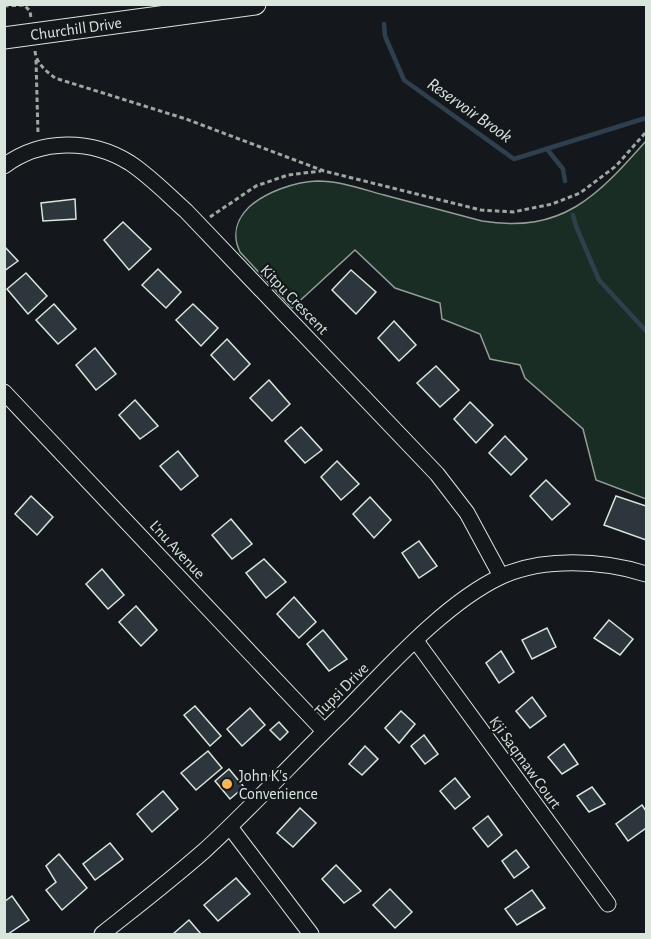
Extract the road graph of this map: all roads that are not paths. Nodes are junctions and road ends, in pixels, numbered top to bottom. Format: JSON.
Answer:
{"nodes":[{"id":1,"x":255,"y":4,"type":"edge"},
{"id":2,"x":4,"y":38,"type":"edge"},
{"id":3,"x":4,"y":166,"type":"edge"},
{"id":4,"x":4,"y":393,"type":"edge"},
{"id":5,"x":646,"y":574,"type":"edge"},
{"id":6,"x":501,"y":576,"type":"junction"},
{"id":7,"x":416,"y":641,"type":"junction"},
{"id":8,"x":324,"y":731,"type":"junction"},
{"id":9,"x":230,"y":827,"type":"junction"},
{"id":10,"x":608,"y":904,"type":"dead end"},
{"id":11,"x":102,"y":934,"type":"edge"},
{"id":12,"x":311,"y":934,"type":"edge"}],
"edges":[{"from":1,"to":2,"type":"main road","name":"Churchill Drive"},
{"from":3,"to":6,"type":"street","name":"Kitpu Crescent"},
{"from":4,"to":8,"type":"street","name":"L'nu Avenue"},
{"from":5,"to":6,"type":"street","name":"Tupsi Drive"},
{"from":6,"to":7,"type":"street","name":"Tupsi Drive"},
{"from":7,"to":8,"type":"street","name":"Tupsi Drive"},
{"from":7,"to":10,"type":"street","name":"Kji Saqmaw Court"},
{"from":8,"to":9,"type":"street","name":"Tupsi Drive"},
{"from":9,"to":11,"type":"street","name":"Tupsi Drive"},
{"from":9,"to":12,"type":"street"}]}
